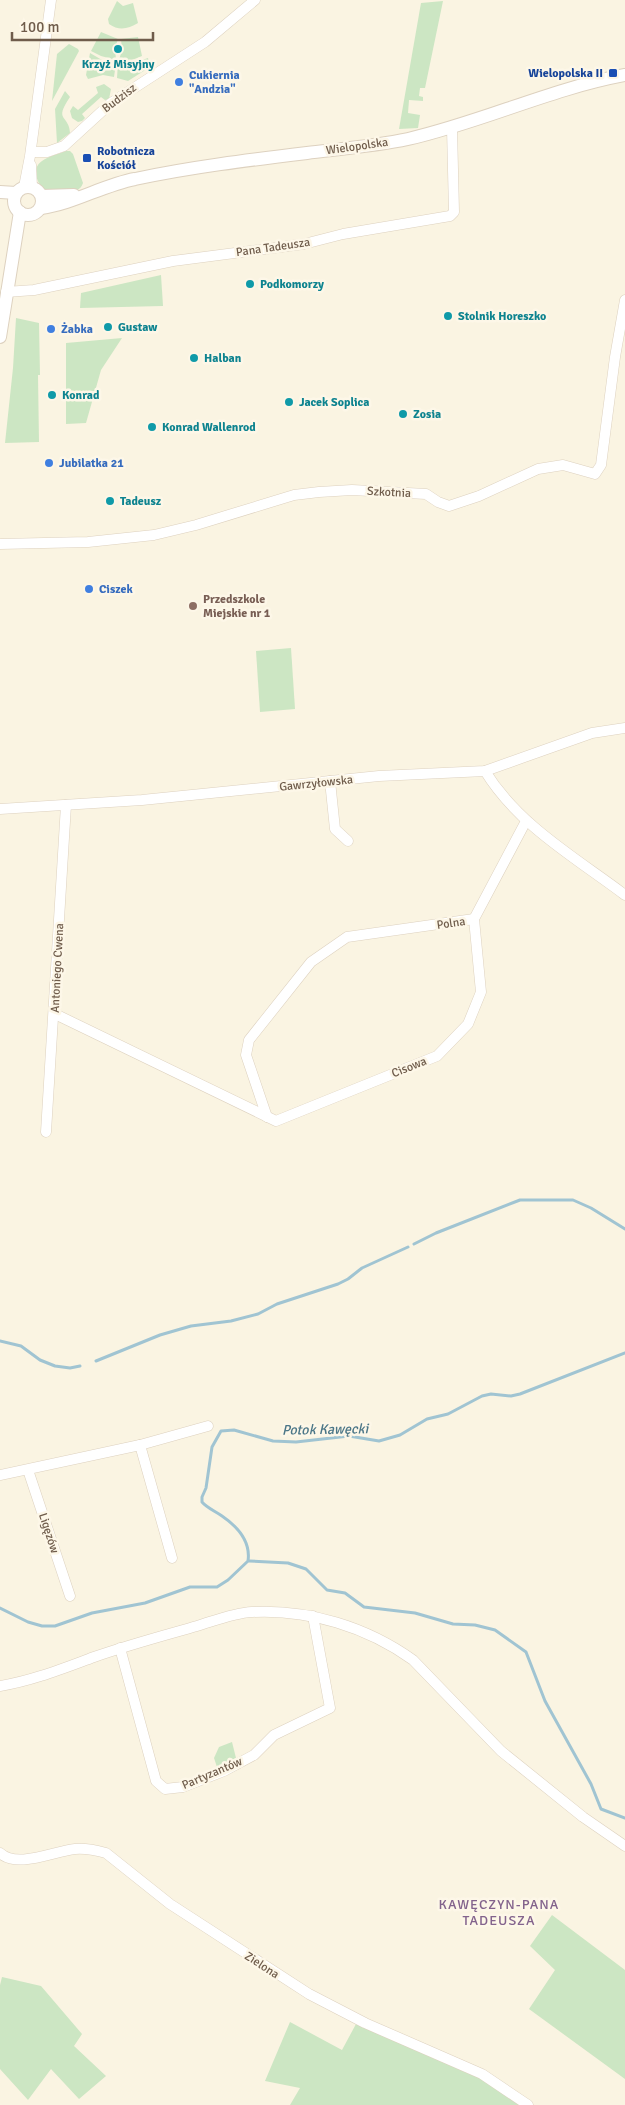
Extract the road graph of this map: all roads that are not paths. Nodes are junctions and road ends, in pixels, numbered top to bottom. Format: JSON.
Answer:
{"nodes":[{"id":1,"x":50,"y":0,"type":"edge"},
{"id":2,"x":255,"y":0,"type":"edge"},
{"id":3,"x":625,"y":75,"type":"edge"},
{"id":4,"x":452,"y":128,"type":"junction"},
{"id":5,"x":31,"y":154,"type":"junction"},
{"id":6,"x":0,"y":192,"type":"edge"},
{"id":7,"x":0,"y":200,"type":"edge"},
{"id":8,"x":27,"y":200,"type":"junction"},
{"id":9,"x":6,"y":292,"type":"junction"},
{"id":10,"x":625,"y":300,"type":"edge"},
{"id":11,"x":0,"y":337,"type":"edge"},
{"id":12,"x":0,"y":544,"type":"edge"},
{"id":13,"x":625,"y":728,"type":"edge"},
{"id":14,"x":485,"y":771,"type":"junction"},
{"id":15,"x":330,"y":781,"type":"junction"},
{"id":16,"x":66,"y":805,"type":"junction"},
{"id":17,"x":0,"y":809,"type":"edge"},
{"id":18,"x":526,"y":821,"type":"junction"},
{"id":19,"x":348,"y":841,"type":"dead end"},
{"id":20,"x":625,"y":895,"type":"edge"},
{"id":21,"x":474,"y":919,"type":"junction"},
{"id":22,"x":54,"y":1014,"type":"junction"},
{"id":23,"x":267,"y":1117,"type":"junction"},
{"id":24,"x":46,"y":1132,"type":"dead end"},
{"id":25,"x":208,"y":1426,"type":"dead end"},
{"id":26,"x":140,"y":1446,"type":"junction"},
{"id":27,"x":28,"y":1470,"type":"junction"},
{"id":28,"x":0,"y":1475,"type":"edge"},
{"id":29,"x":172,"y":1558,"type":"dead end"},
{"id":30,"x":70,"y":1596,"type":"dead end"},
{"id":31,"x":313,"y":1616,"type":"junction"},
{"id":32,"x":120,"y":1648,"type":"junction"},
{"id":33,"x":0,"y":1686,"type":"edge"},
{"id":34,"x":625,"y":1846,"type":"edge"},
{"id":35,"x":0,"y":1853,"type":"edge"},
{"id":36,"x":528,"y":2105,"type":"edge"}],
"edges":[{"from":1,"to":5,"type":"street"},
{"from":2,"to":5,"type":"street","name":"Budzisz"},
{"from":3,"to":4,"type":"street","name":"Wielopolska"},
{"from":4,"to":8,"type":"street","name":"Wielopolska"},
{"from":4,"to":9,"type":"street","name":"Pana Tadeusza"},
{"from":5,"to":8,"type":"street"},
{"from":6,"to":8,"type":"street"},
{"from":7,"to":8,"type":"street"},
{"from":8,"to":9,"type":"street"},
{"from":9,"to":11,"type":"street"},
{"from":10,"to":12,"type":"street","name":"Szkotnia"},
{"from":13,"to":14,"type":"street","name":"Gawrzyłowska"},
{"from":14,"to":15,"type":"street","name":"Gawrzyłowska"},
{"from":14,"to":18,"type":"street"},
{"from":15,"to":16,"type":"street","name":"Gawrzyłowska"},
{"from":15,"to":19,"type":"street"},
{"from":16,"to":17,"type":"street","name":"Gawrzyłowska"},
{"from":16,"to":22,"type":"street","name":"Antoniego Cwena"},
{"from":18,"to":20,"type":"street"},
{"from":18,"to":21,"type":"street","name":"Polna"},
{"from":21,"to":23,"type":"street","name":"Cisowa"},
{"from":21,"to":23,"type":"street","name":"Polna"},
{"from":22,"to":23,"type":"street","name":"Cisowa"},
{"from":22,"to":24,"type":"street","name":"Antoniego Cwena"},
{"from":25,"to":26,"type":"street"},
{"from":26,"to":27,"type":"street"},
{"from":26,"to":29,"type":"street"},
{"from":27,"to":28,"type":"street"},
{"from":27,"to":30,"type":"street","name":"Ligęzów"},
{"from":31,"to":32,"type":"street"},
{"from":31,"to":32,"type":"street","name":"Partyzantów"},
{"from":31,"to":34,"type":"street"},
{"from":32,"to":33,"type":"street"},
{"from":35,"to":36,"type":"street","name":"Zielona"}]}
